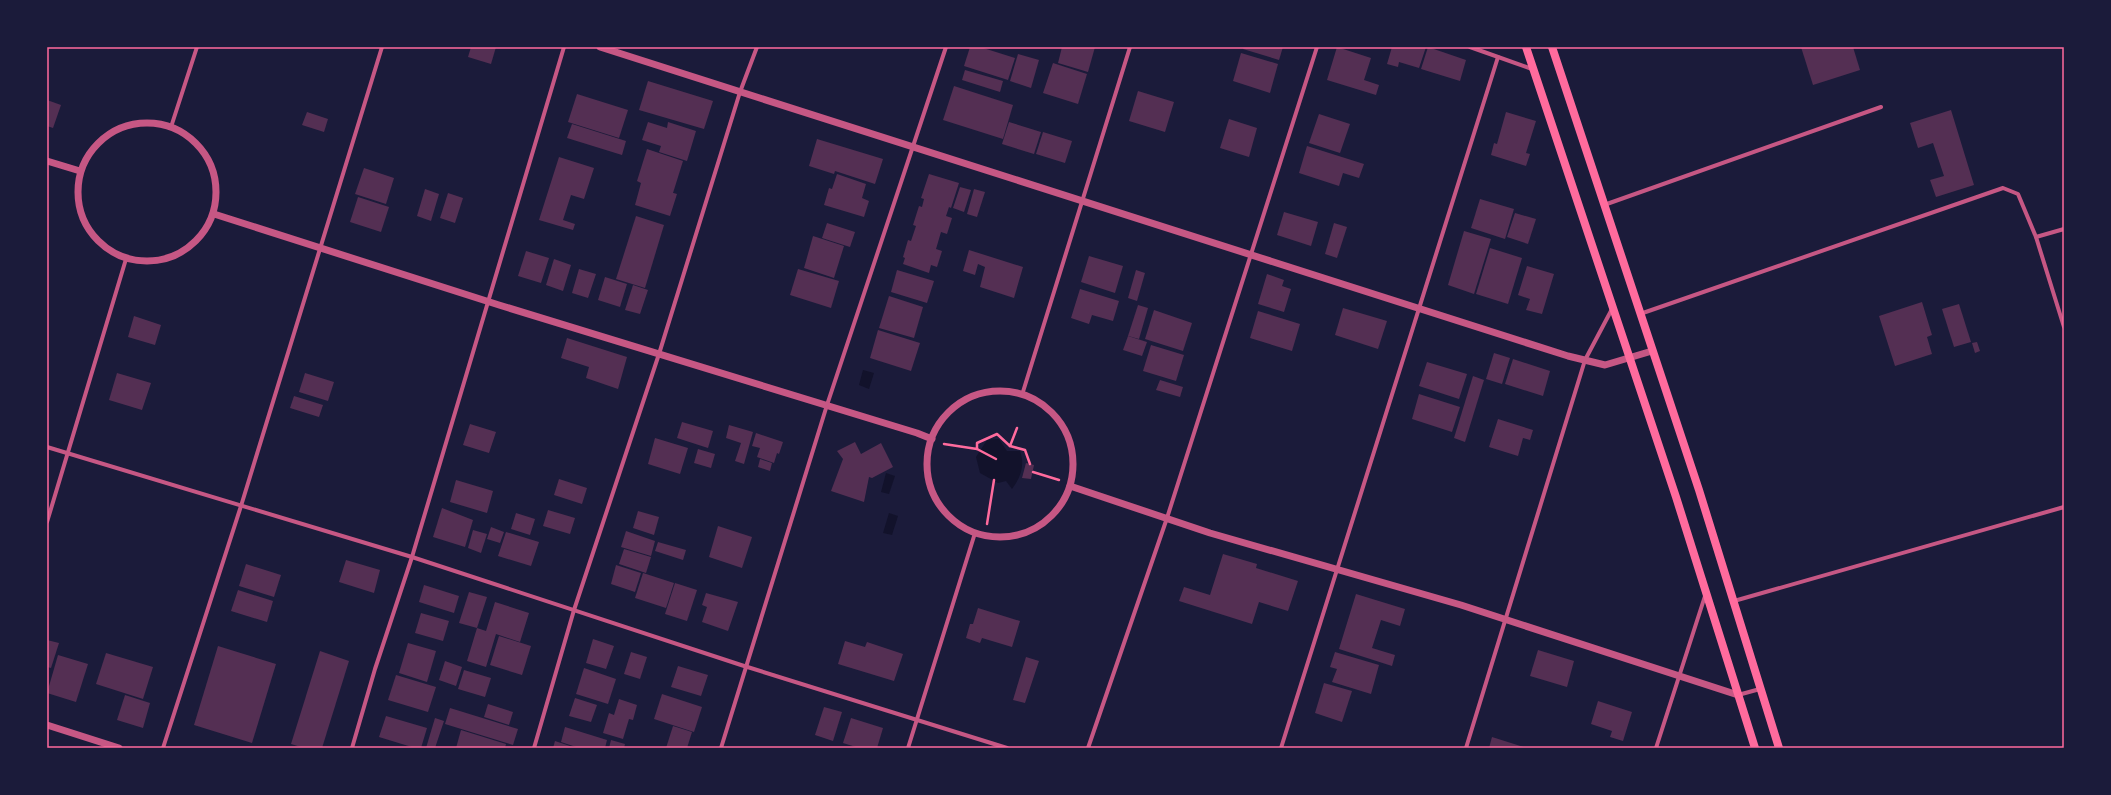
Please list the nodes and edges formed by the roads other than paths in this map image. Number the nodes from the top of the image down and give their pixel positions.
1 (197, 47) edge
2 (382, 47) edge
3 (564, 47) edge
4 (600, 47) edge
5 (757, 47) edge
6 (946, 47) edge
7 (1130, 47) edge
8 (1317, 47) edge
9 (1470, 47) edge
10 (1526, 47) edge
11 (1552, 47) edge
12 (1498, 57) junction
13 (1532, 68) junction
14 (740, 92) junction
15 (1881, 107) dead end
16 (171, 127) junction
17 (912, 146) junction
18 (47, 160) edge
19 (80, 171) junction
20 (1081, 200) junction
21 (1604, 205) junction
22 (214, 214) junction
23 (2064, 228) edge
24 (2036, 237) junction
25 (319, 248) junction
26 (1251, 254) junction
27 (126, 259) junction
28 (488, 302) junction
29 (1419, 308) junction
30 (1613, 308) junction
31 (1640, 314) junction
32 (2064, 327) edge
33 (1652, 350) junction
34 (659, 354) junction
35 (1629, 358) junction
36 (1585, 360) junction
37 (1022, 395) junction
38 (828, 405) junction
39 (932, 439) junction
40 (47, 447) edge
41 (68, 453) junction
42 (1070, 486) junction
43 (241, 506) junction
44 (2064, 507) edge
45 (1167, 518) junction
46 (47, 522) edge
47 (975, 533) junction
48 (412, 557) junction
49 (1338, 569) junction
50 (1706, 594) junction
51 (1734, 601) junction
52 (574, 610) junction
53 (1504, 619) junction
54 (745, 666) junction
55 (1680, 676) junction
56 (1760, 689) junction
57 (1738, 695) junction
58 (917, 720) junction
59 (47, 725) edge
60 (119, 748) edge
61 (163, 748) edge
62 (352, 748) edge
63 (534, 748) edge
64 (721, 748) edge
65 (908, 748) edge
66 (1008, 748) edge
67 (1088, 748) edge
68 (1282, 748) edge
69 (1466, 748) edge
70 (1656, 748) edge
71 (1755, 748) edge
72 (1779, 748) edge

1 - 16 street
2 - 25 street
3 - 28 street
4 - 14 street
5 - 14 street
6 - 17 street
7 - 20 street
8 - 26 street
9 - 12 street
10 - 13 main road
11 - 21 main road
12 - 13 street
12 - 29 street
13 - 30 main road
14 - 17 street
14 - 34 street
15 - 21 street
16 - 19 street
16 - 22 street
17 - 20 street
17 - 38 street
18 - 19 street
19 - 27 street
20 - 26 street
20 - 37 street
21 - 31 main road
22 - 25 street
22 - 27 street
23 - 24 street
24 - 31 street
24 - 32 street
25 - 28 street
25 - 43 street
26 - 29 street
26 - 45 street
27 - 41 street
28 - 34 street
28 - 48 street
29 - 36 street
29 - 49 street
30 - 35 main road
30 - 36 street
31 - 33 main road
33 - 35 street
33 - 51 main road
34 - 38 street
34 - 52 street
35 - 36 street
35 - 50 main road
36 - 53 street
37 - 39 street
37 - 42 street
38 - 39 street
38 - 54 street
39 - 47 street
40 - 41 street
41 - 43 street
41 - 46 street
42 - 45 street
42 - 47 street
43 - 48 street
43 - 61 street
44 - 51 street
45 - 49 street
45 - 67 street
47 - 58 street
48 - 52 street
48 - 62 street
49 - 53 street
49 - 68 street
50 - 55 street
50 - 57 main road
51 - 56 main road
52 - 54 street
52 - 63 street
53 - 55 street
53 - 69 street
54 - 58 street
54 - 64 street
55 - 57 street
55 - 70 street
56 - 57 street
56 - 72 main road
57 - 71 main road
58 - 65 street
58 - 66 street
59 - 60 street

